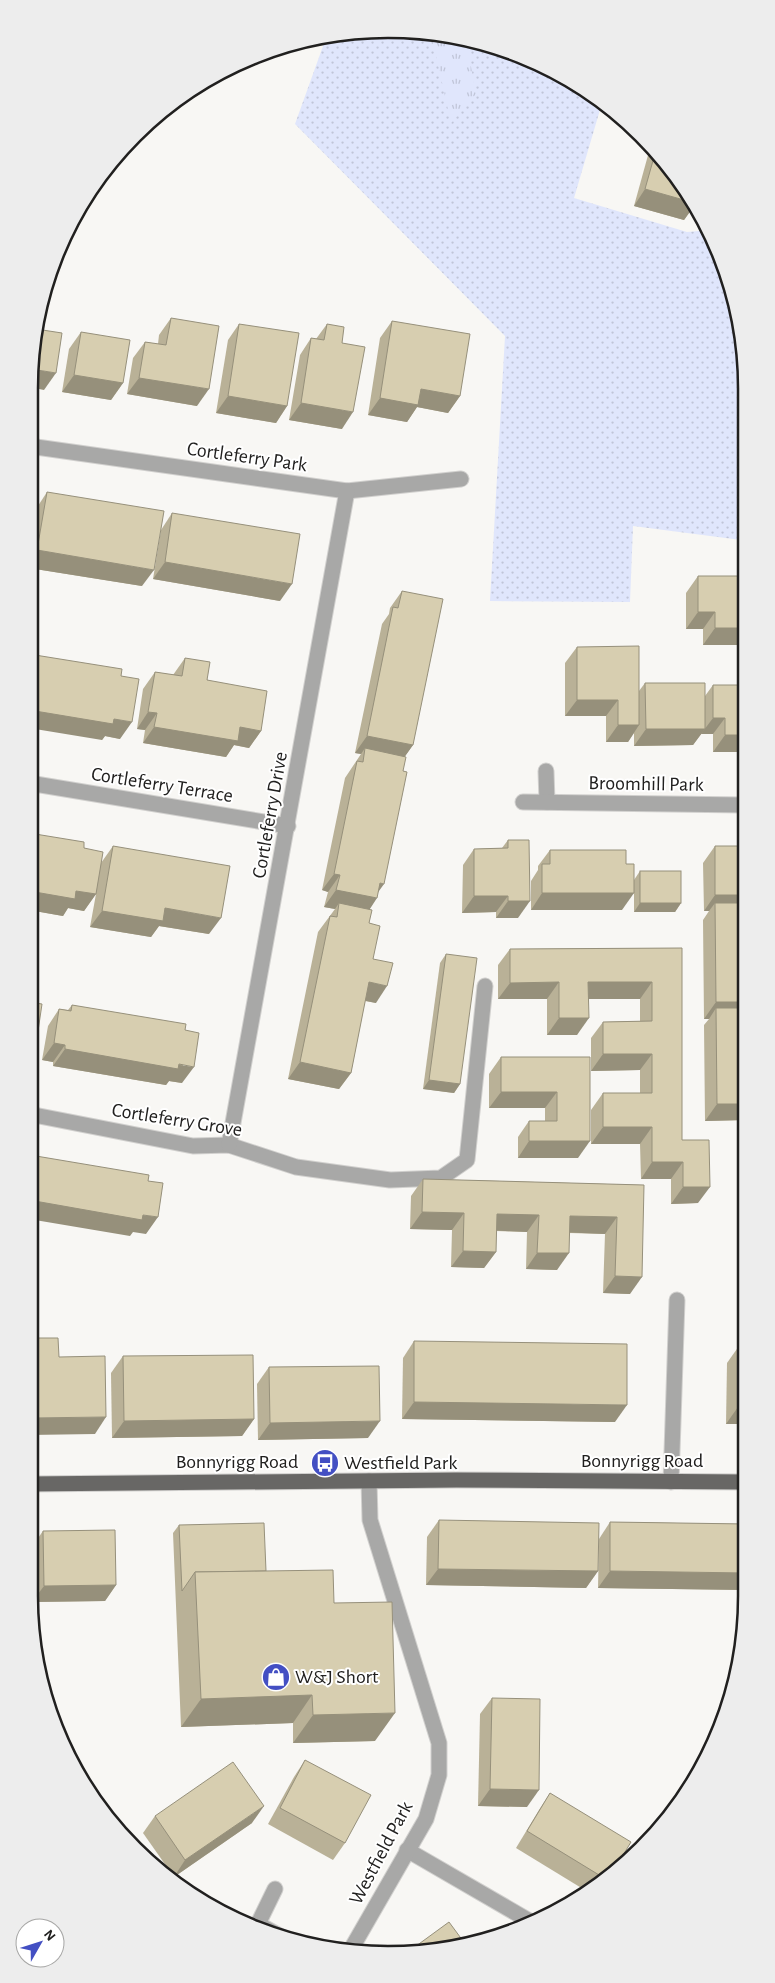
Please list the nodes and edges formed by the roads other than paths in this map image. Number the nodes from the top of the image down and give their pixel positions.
1 (38, 447) edge
2 (461, 479) dead end
3 (347, 491) junction
4 (546, 771) dead end
5 (38, 785) edge
6 (523, 802) dead end
7 (547, 802) junction
8 (738, 805) edge
9 (288, 826) junction
10 (484, 986) dead end
11 (38, 1116) edge
12 (229, 1145) junction
13 (677, 1300) dead end
14 (369, 1480) junction
15 (671, 1482) junction
16 (738, 1482) edge
17 (38, 1484) edge
18 (407, 1850) junction
19 (274, 1889) dead end
20 (524, 1918) edge
21 (259, 1921) edge
22 (354, 1944) edge

1 - 3 street, Cortleferry Park
2 - 3 street, Cortleferry Park
3 - 9 street, Cortleferry Drive
4 - 7 street
5 - 9 street, Cortleferry Terrace
6 - 7 street, Broomhill Park
7 - 8 street, Broomhill Park
9 - 12 street, Cortleferry Drive
10 - 12 street, Cortleferry Grove
11 - 12 street, Cortleferry Grove
13 - 15 street
14 - 15 main road, Bonnyrigg Road
14 - 17 main road, Bonnyrigg Road
14 - 18 street, Westfield Park
15 - 16 main road, Bonnyrigg Road
18 - 20 street
18 - 22 street, Westfield Park
19 - 21 street

